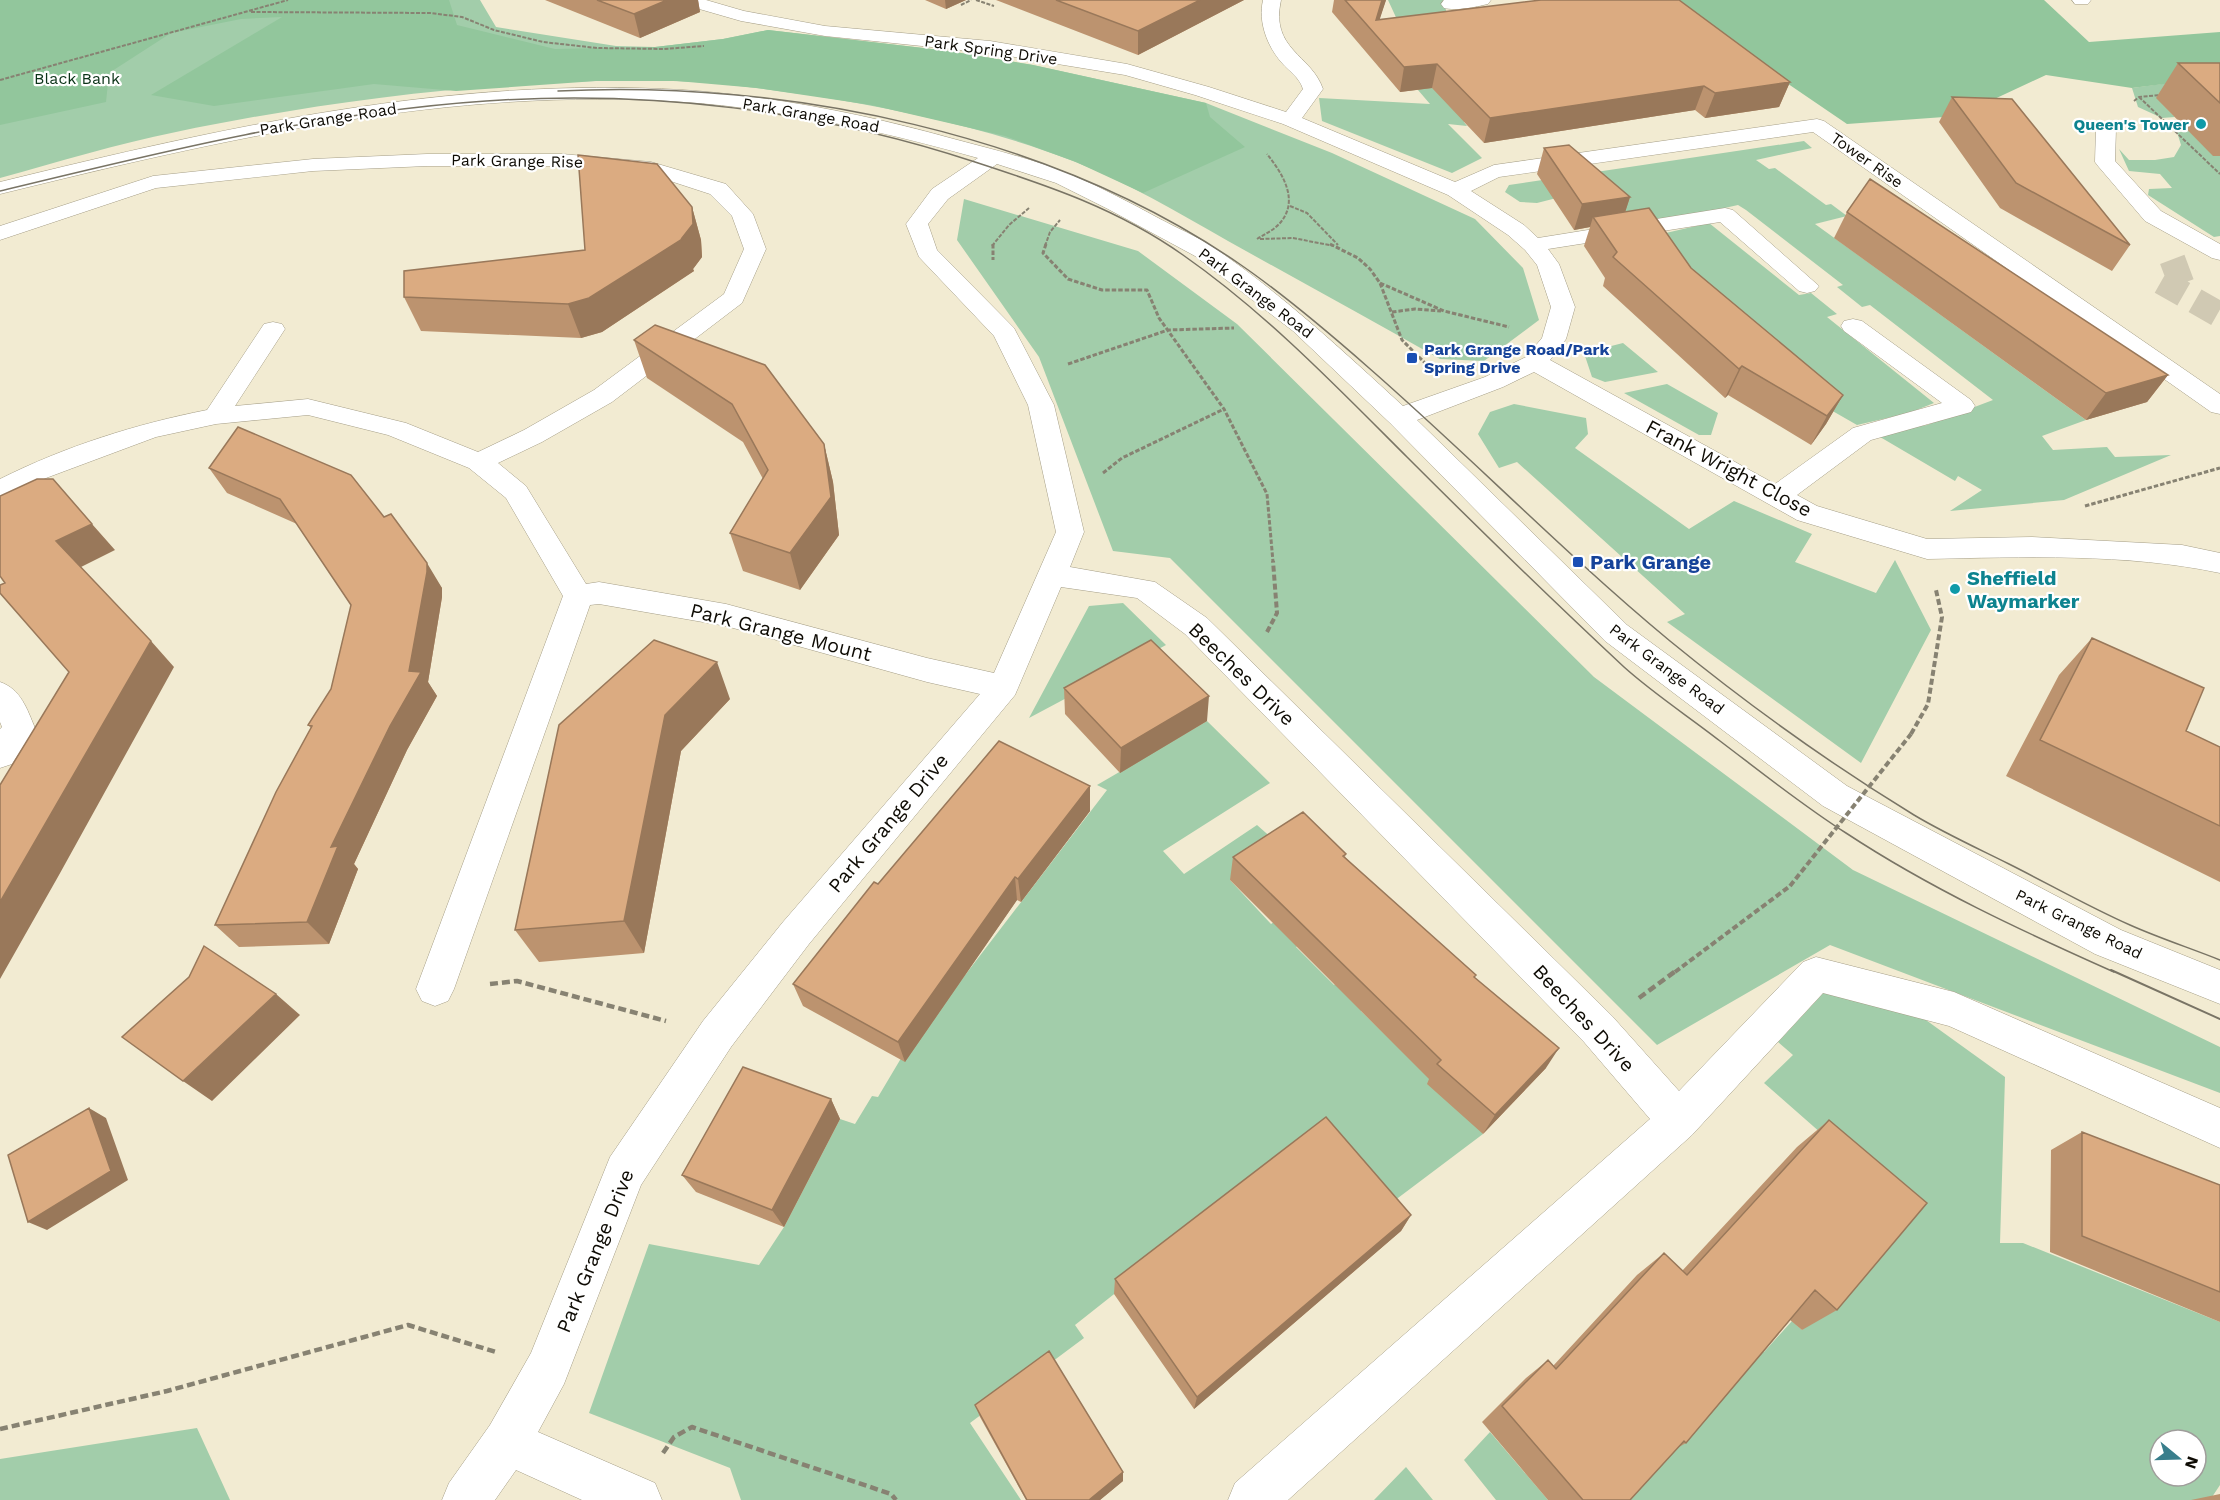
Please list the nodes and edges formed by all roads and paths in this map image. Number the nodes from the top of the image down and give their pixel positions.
1 (288, 0) edge
2 (688, 0) edge
3 (1272, 0) edge
4 (1482, 0) edge
5 (1450, 4) dead end
6 (250, 12) junction
7 (711, 46) dead end
8 (0, 80) edge
9 (2162, 95) dead end
10 (1221, 97) junction
11 (2139, 97) junction
12 (1290, 120) junction
13 (2106, 128) joint
14 (994, 156) junction
15 (2220, 174) edge
16 (0, 188) edge
17 (1456, 190) junction
18 (1290, 206) junction
19 (1062, 218) dead end
20 (0, 233) edge
21 (1340, 246) junction
22 (1533, 246) junction
23 (2213, 258) edge
24 (1380, 282) junction
25 (1807, 286) dead end
26 (1444, 311) junction
27 (1392, 312) junction
28 (1853, 326) dead end
29 (1237, 328) dead end
30 (273, 329) dead end
31 (1168, 330) junction
32 (1554, 339) junction
33 (1535, 362) junction
34 (1070, 364) dead end
35 (1494, 382) junction
36 (2220, 406) edge
37 (1224, 409) junction
38 (216, 416) junction
39 (1399, 417) junction
40 (479, 462) junction
41 (0, 490) edge
42 (1777, 496) junction
43 (1064, 504) junction
44 (1927, 549) junction
45 (2220, 563) edge
46 (1052, 575) junction
47 (578, 596) junction
48 (1245, 675) junction
49 (1004, 687) junction
50 (0, 694) edge
51 (0, 755) edge
52 (517, 981) dead end
53 (2220, 987) edge
54 (435, 988) dead end
55 (1598, 1029) junction
56 (717, 1034) junction
57 (1678, 1121) junction
58 (2220, 1128) edge
59 (548, 1368) junction
60 (0, 1429) edge
61 (507, 1442) junction
62 (637, 1499) edge
63 (466, 1500) edge
64 (896, 1500) edge
65 (1252, 1500) edge

1 - 6 path
2 - 10 street, Park Spring Drive
3 - 12 street
4 - 5 street
6 - 7 path
6 - 8 path
9 - 11 path
10 - 12 street, Park Spring Drive
10 - 18 path
11 - 13 path
11 - 15 path
12 - 17 street, Park Spring Drive
13 - 23 street
14 - 16 street, Park Grange Road
14 - 39 street, Park Grange Road
14 - 43 street, Park Grange Drive
17 - 22 street, Park Spring Drive
17 - 36 street, Tower Rise
18 - 21 path
18 - 21 path
19 - 31 path
20 - 40 street, Park Grange Rise
21 - 24 path
22 - 25 street
22 - 32 street, Park Spring Drive
24 - 26 path
24 - 27 path
26 - 27 path
26 - 32 path
27 - 35 path
28 - 42 street
29 - 31 path
30 - 38 street
31 - 34 path
31 - 37 path
32 - 33 street, Park Spring Drive
33 - 35 street, Park Spring Drive
33 - 42 street, Frank Wright Close
35 - 39 street, Park Spring Drive
37 - 43 path
37 - 48 path
38 - 40 street
38 - 41 street
39 - 53 street, Park Grange Road
40 - 47 street
42 - 44 street, Frank Wright Close
43 - 46 street, Park Grange Drive
44 - 45 street, Frank Wright Close
44 - 55 path, bridge
46 - 48 street, Beeches Drive
46 - 49 street, Park Grange Drive
47 - 49 street, Park Grange Mount
47 - 54 street
48 - 55 street, Beeches Drive
49 - 56 street, Park Grange Drive
50 - 51 street
52 - 56 path
55 - 57 street, Beeches Drive
56 - 59 street, Park Grange Drive
57 - 58 street
57 - 65 street
59 - 60 path
59 - 61 street, Park Grange Drive
61 - 62 street
61 - 63 street, Park Grange Drive
62 - 64 path

